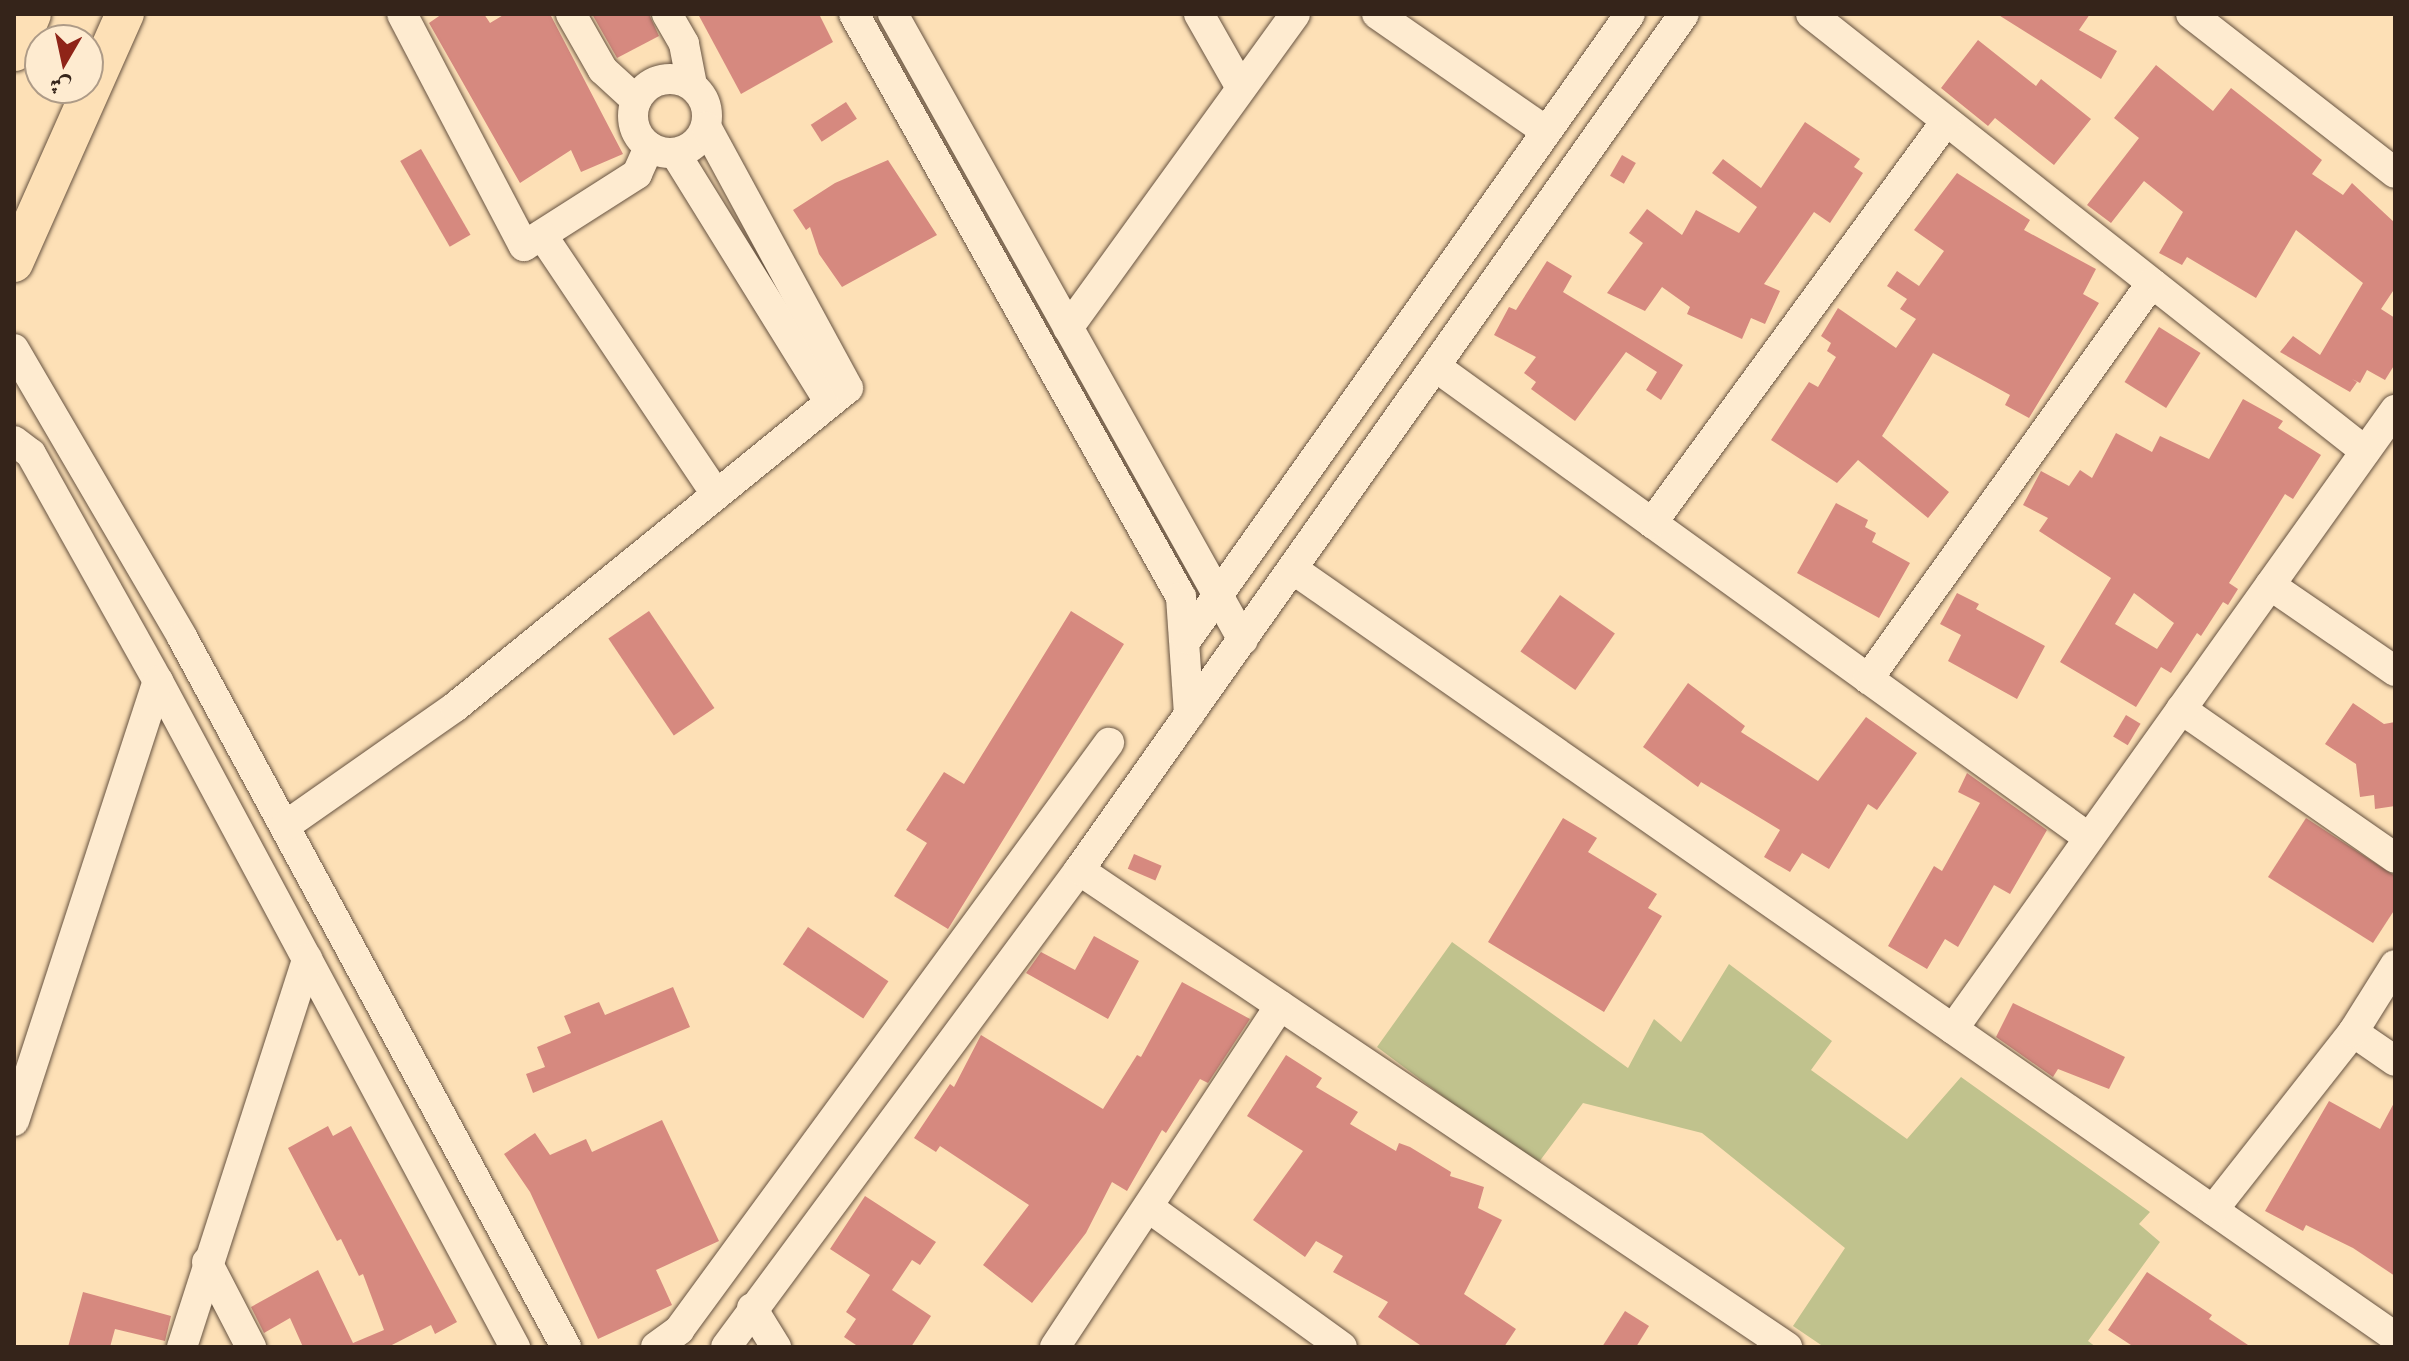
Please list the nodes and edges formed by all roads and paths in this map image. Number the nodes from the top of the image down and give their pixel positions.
1 (29, 14) edge
2 (125, 14) edge
3 (402, 14) edge
4 (571, 14) edge
5 (667, 14) edge
6 (854, 14) edge
7 (893, 14) edge
8 (1199, 14) edge
9 (1295, 14) edge
10 (1377, 14) edge
11 (1630, 14) edge
12 (1684, 14) edge
13 (1811, 14) edge
14 (2191, 14) edge
15 (14, 49) edge
16 (692, 85) junction
17 (1241, 88) junction
18 (636, 100) junction
19 (1946, 121) junction
20 (706, 127) junction
21 (1546, 131) junction
22 (662, 150) junction
23 (2395, 173) edge
24 (542, 235) junction
25 (14, 263) edge
26 (2151, 283) junction
27 (1068, 328) junction
28 (14, 349) edge
29 (1436, 367) junction
30 (839, 394) junction
31 (2395, 410) edge
32 (14, 441) edge
33 (2365, 451) junction
34 (715, 492) junction
35 (1652, 523) junction
36 (1294, 570) junction
37 (2270, 585) junction
38 (1218, 595) junction
39 (1187, 639) junction
40 (1243, 640) junction
41 (2395, 671) edge
42 (1868, 679) junction
43 (158, 681) junction
44 (2181, 709) junction
45 (1189, 715) junction
46 (1109, 743) dead end
47 (285, 826) junction
48 (2089, 838) junction
49 (2395, 858) edge
50 (1079, 870) junction
51 (307, 959) junction
52 (2395, 965) edge
53 (1280, 1006) junction
54 (1953, 1029) junction
55 (2353, 1032) junction
56 (2395, 1061) edge
57 (14, 1121) edge
58 (1148, 1207) junction
59 (2213, 1210) junction
60 (207, 1262) junction
61 (752, 1308) junction
62 (2395, 1337) edge
63 (1767, 1341) edge
64 (182, 1347) edge
65 (251, 1347) edge
66 (515, 1347) edge
67 (566, 1347) edge
68 (656, 1347) edge
69 (726, 1347) edge
70 (776, 1347) edge
71 (1055, 1347) edge
72 (1342, 1347) edge

1 - 15 highway
2 - 25 main road
3 - 24 street
4 - 18 street
5 - 16 street
6 - 39 street
7 - 27 street
8 - 17 street
9 - 17 street
10 - 21 street
11 - 21 street
12 - 29 street
13 - 19 street
14 - 23 street
16 - 18 street
16 - 20 street
17 - 27 street
18 - 22 street
19 - 26 street
19 - 35 street
20 - 22 street
20 - 30 street
21 - 38 street
22 - 24 street
22 - 30 street
24 - 34 street
26 - 33 street
26 - 42 street
27 - 38 street
28 - 47 street
29 - 35 street
29 - 36 street
30 - 34 street
31 - 33 street
32 - 43 street
33 - 37 street
34 - 47 street
35 - 42 street
36 - 40 street
36 - 54 street
37 - 41 street
37 - 44 street
38 - 39 street
38 - 40 street
39 - 45 street
40 - 45 street
42 - 48 street
43 - 51 street
43 - 57 street
44 - 48 street
44 - 49 street
45 - 50 street
46 - 68 street
47 - 67 street
48 - 54 street
50 - 53 street
50 - 61 street
51 - 60 street
51 - 66 street
52 - 55 street
53 - 58 street
53 - 63 street
54 - 59 street
55 - 56 street
55 - 59 street
58 - 71 street
58 - 72 street
59 - 62 street
60 - 64 street
60 - 65 street
61 - 69 street
61 - 70 street

